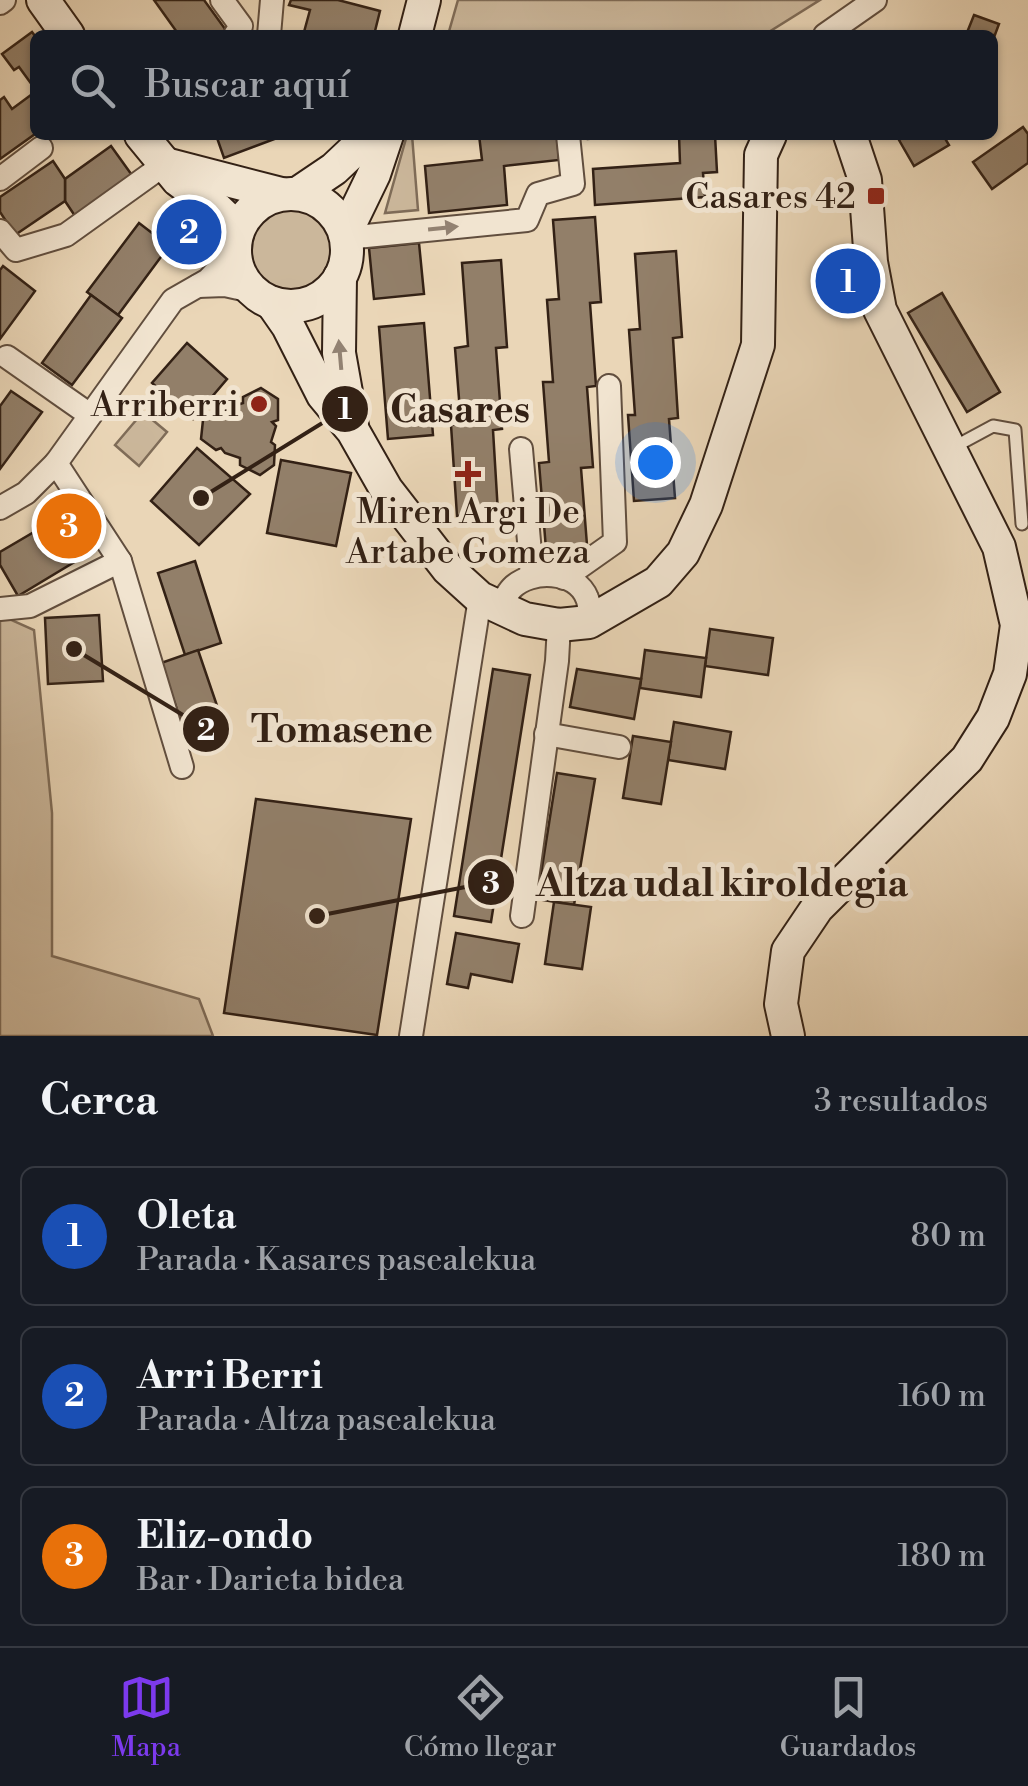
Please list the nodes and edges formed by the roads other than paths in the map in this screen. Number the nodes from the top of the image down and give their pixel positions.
1 (43, 0) edge
2 (222, 0) edge
3 (272, 0) edge
4 (424, 0) edge
5 (875, 0) edge
6 (64, 30) edge
7 (238, 30) edge
8 (269, 30) edge
9 (416, 30) edge
10 (832, 30) edge
11 (144, 140) edge
12 (365, 140) edge
13 (385, 140) edge
14 (569, 140) edge
15 (768, 140) edge
16 (852, 140) edge
17 (40, 148) dead end
18 (166, 164) junction
19 (0, 179) edge
20 (289, 194) junction
21 (0, 232) edge
22 (345, 236) junction
23 (236, 241) junction
24 (340, 276) junction
25 (198, 286) junction
26 (262, 297) junction
27 (7, 358) dead end
28 (608, 386) dead end
29 (90, 415) junction
30 (353, 431) junction
31 (950, 448) junction
32 (520, 449) dead end
33 (56, 463) junction
34 (0, 508) edge
35 (1022, 524) dead end
36 (120, 562) junction
37 (532, 576) junction
38 (564, 578) junction
39 (489, 603) junction
40 (0, 609) edge
41 (574, 623) junction
42 (546, 734) junction
43 (619, 747) dead end
44 (182, 767) dead end
45 (522, 916) dead end
46 (412, 1036) edge
47 (788, 1036) edge

1 - 6 street
2 - 7 street
3 - 8 street
4 - 9 street
5 - 10 street
11 - 18 street
12 - 20 street
13 - 22 street
22 -> 14 street
15 - 41 street
16 - 31 street
17 - 19 street
18 - 20 street
18 - 21 street
18 - 23 street
20 - 22 street
20 - 23 street
22 - 24 street
23 - 25 street
23 - 26 street
24 - 26 street
30 -> 24 street
25 - 26 street
25 - 29 street
26 - 30 street
27 - 29 street
28 - 38 street
29 - 33 street
30 - 39 street
31 - 35 lane
31 - 47 street
32 - 37 street
33 - 34 street
33 - 36 street
36 - 40 street
36 - 44 street
37 - 38 street
37 - 39 street
38 - 41 street
39 - 41 street
39 - 46 street
41 - 42 street
42 - 43 street
42 - 45 street

